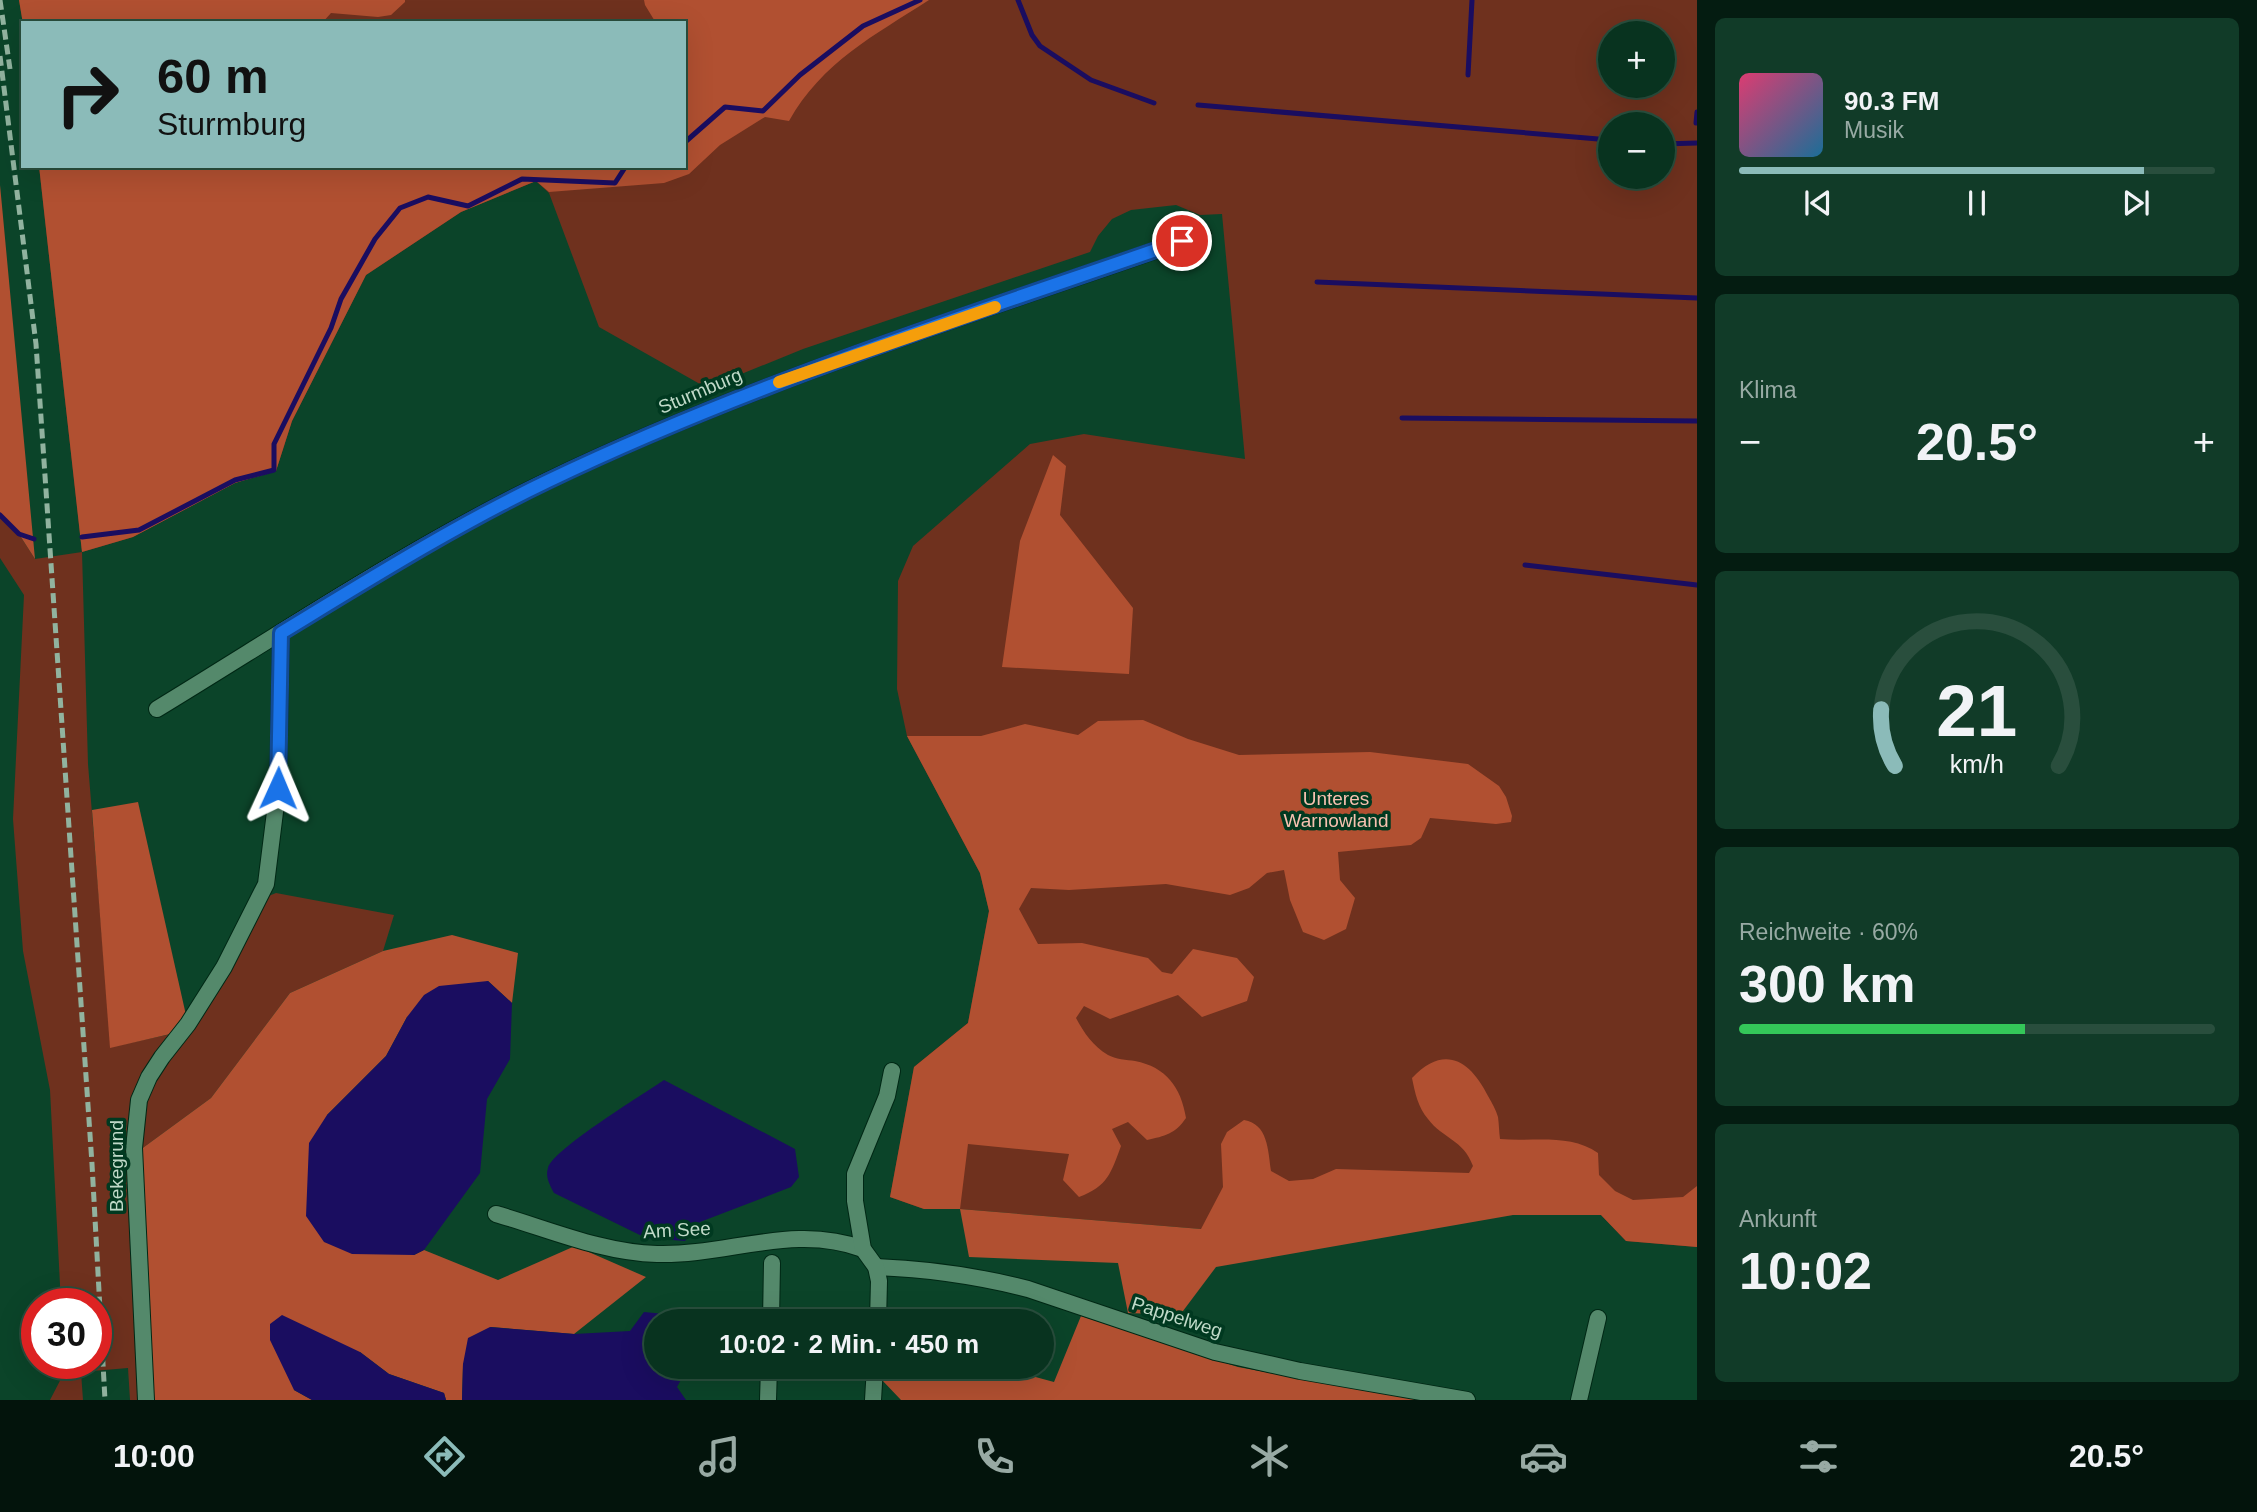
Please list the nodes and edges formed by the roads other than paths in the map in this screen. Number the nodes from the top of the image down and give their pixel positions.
1 (1203, 234) dead end
2 (281, 633) junction
3 (157, 709) dead end
4 (892, 1071) dead end
5 (496, 1214) dead end
6 (863, 1250) junction
7 (772, 1263) dead end
8 (876, 1267) junction
9 (771, 1309) edge
10 (878, 1309) edge
11 (1598, 1318) dead end
12 (769, 1379) edge
13 (874, 1379) edge
14 (146, 1400) edge
15 (768, 1400) edge
16 (873, 1400) edge
17 (1467, 1400) edge
18 (1579, 1400) edge

1 - 2 street, Sturmburg
2 - 3 street, Sturmburg
2 - 14 street, Bekegrund
4 - 6 street
5 - 6 street, Am See
6 - 8 street
7 - 9 street
8 - 10 street
8 - 17 street, Pappelweg
11 - 18 street
12 - 15 street
13 - 16 street

